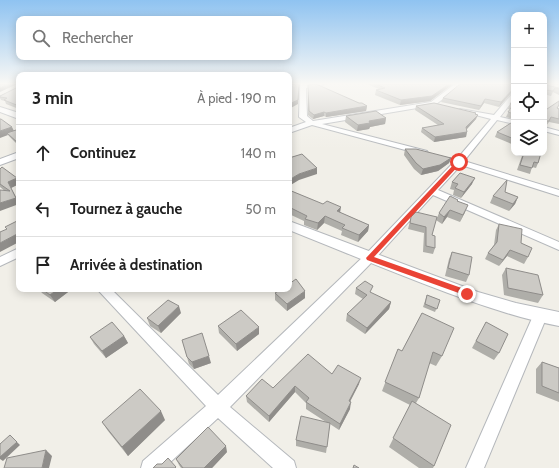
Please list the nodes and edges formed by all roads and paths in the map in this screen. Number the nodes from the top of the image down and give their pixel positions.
1 (303, 106) edge
2 (424, 106) edge
3 (506, 106) edge
4 (454, 108) edge
5 (0, 109) edge
6 (16, 115) edge
7 (496, 118) junction
8 (511, 121) edge
9 (312, 123) junction
10 (292, 130) edge
11 (547, 130) edge
12 (559, 133) edge
13 (16, 156) edge
14 (0, 162) edge
15 (459, 162) junction
16 (432, 190) junction
17 (559, 193) edge
18 (292, 226) edge
19 (559, 246) edge
20 (16, 254) edge
21 (369, 258) junction
22 (0, 262) edge
23 (105, 292) edge
24 (540, 316) junction
25 (559, 319) edge
26 (218, 407) junction
27 (150, 468) edge
28 (287, 468) edge
29 (475, 468) edge

1 - 9 street
2 - 9 street
3 - 7 street
4 - 7 street
5 - 6 street
7 - 8 street
7 - 15 street
9 - 10 street
9 - 15 street
11 - 12 street
13 - 14 street
15 - 16 street
15 - 17 street
16 - 19 street
16 - 21 street
18 - 21 street
20 - 22 street
21 - 24 street
21 - 26 street
23 - 26 street
24 - 25 street
24 - 29 street
26 - 27 street
26 - 28 street

